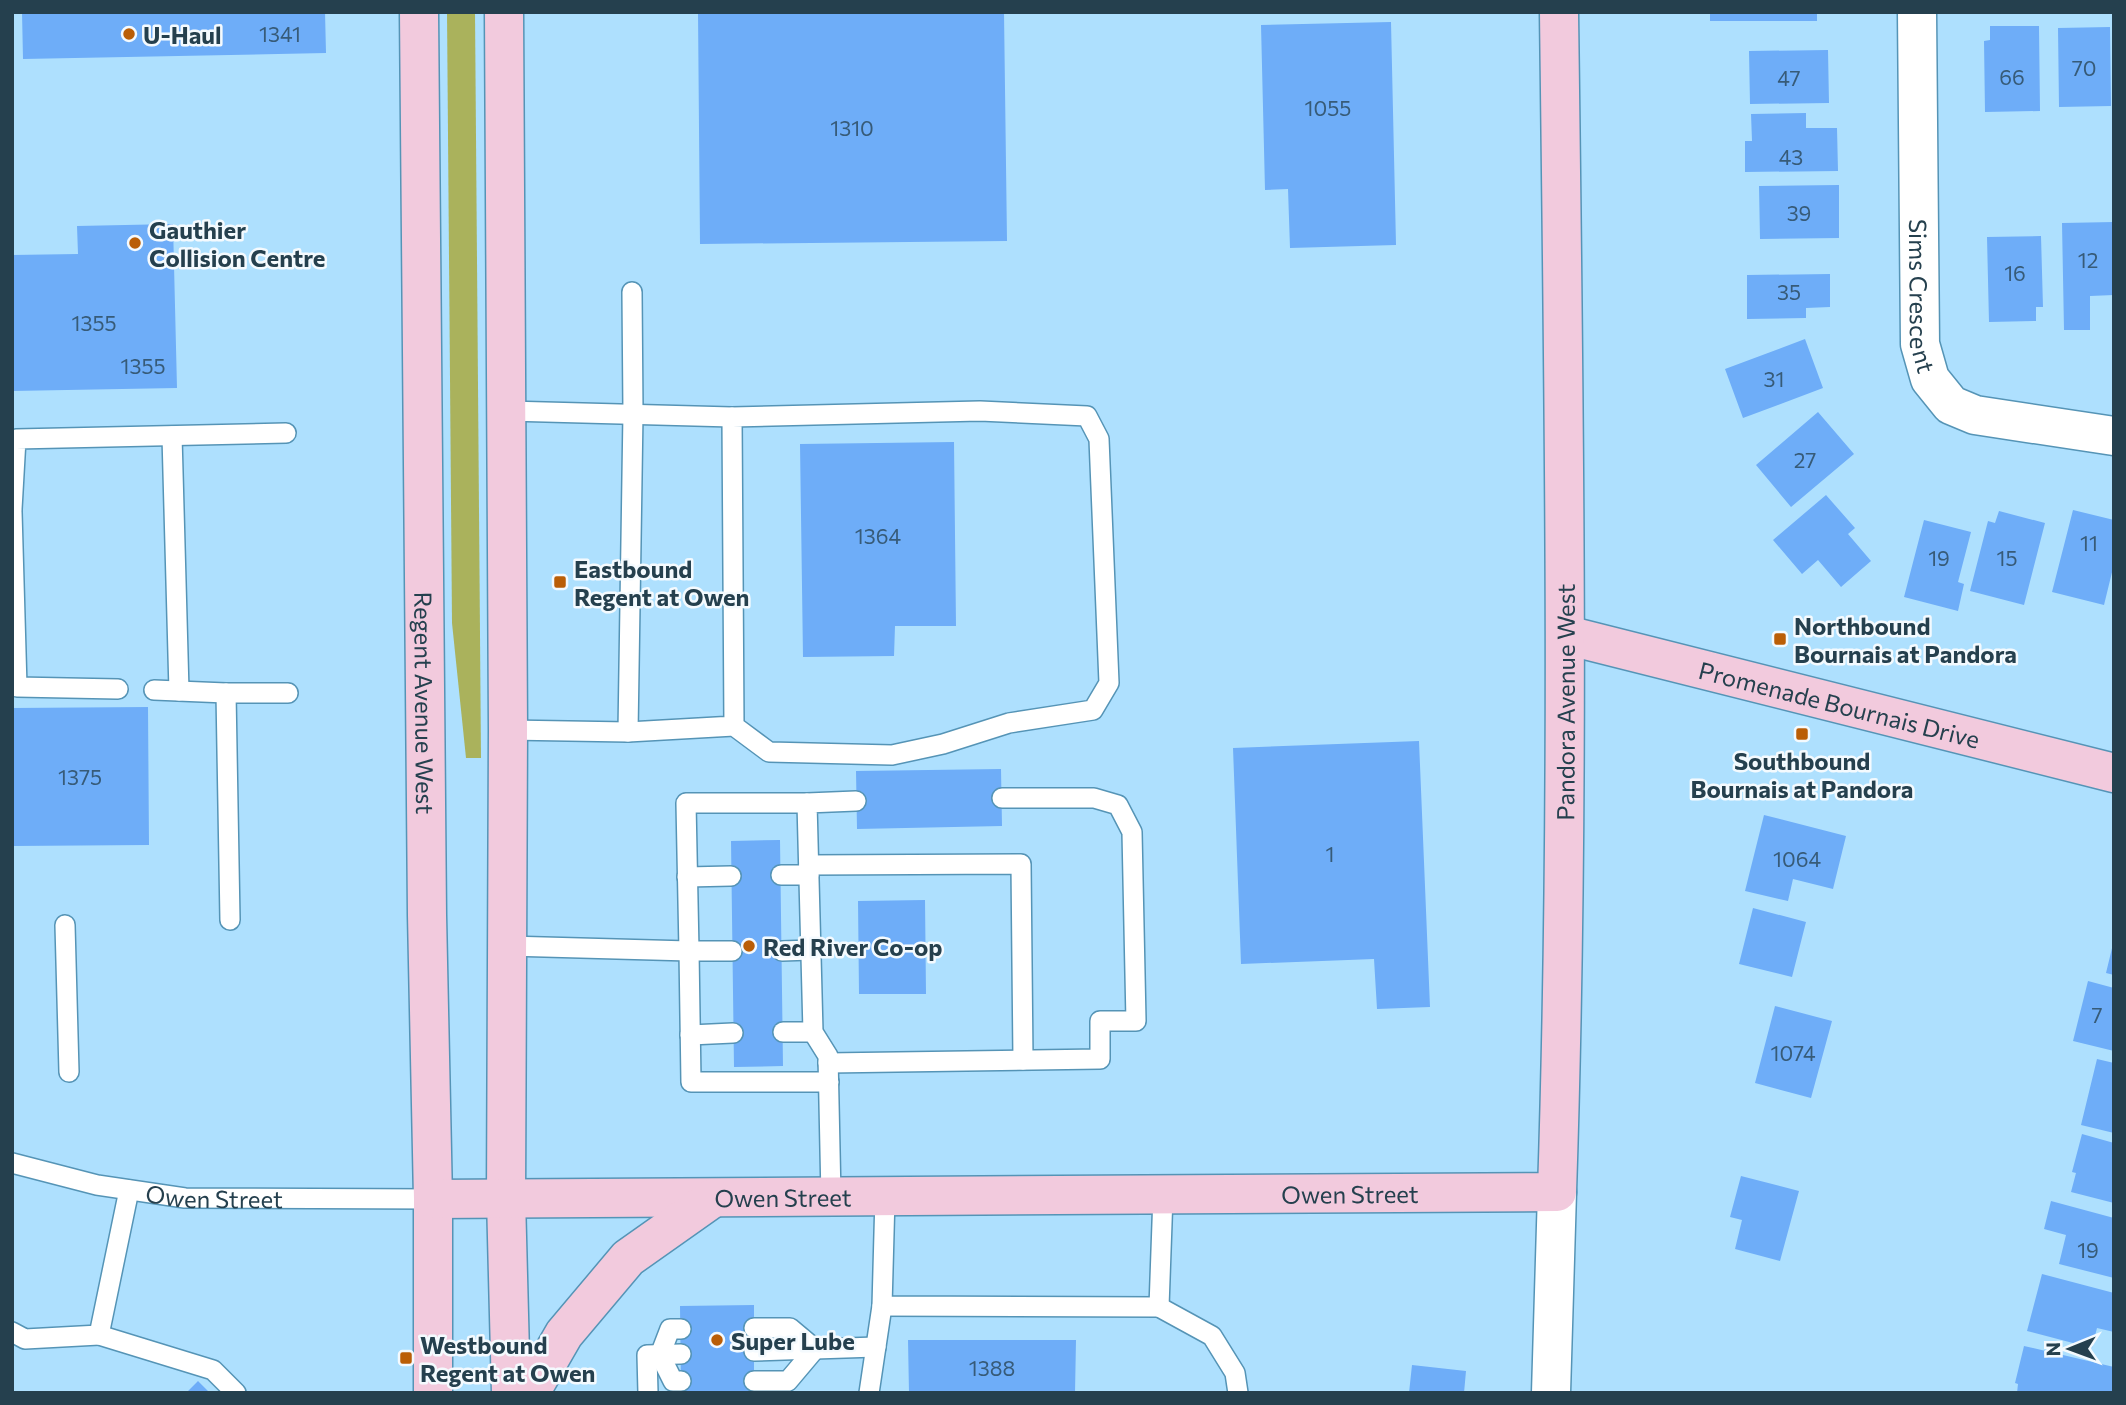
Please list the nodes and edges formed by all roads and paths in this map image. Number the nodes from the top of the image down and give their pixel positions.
1 (419, 12) edge
2 (504, 12) edge
3 (1559, 12) edge
4 (1917, 12) edge
5 (632, 292) dead end
6 (505, 411) junction
7 (633, 413) junction
8 (732, 417) junction
9 (286, 433) dead end
10 (172, 436) junction
11 (2114, 436) edge
12 (12, 511) edge
13 (1566, 635) junction
14 (118, 689) dead end
15 (154, 690) dead end
16 (179, 691) junction
17 (226, 693) junction
18 (288, 694) dead end
19 (734, 726) junction
20 (508, 730) junction
21 (628, 732) junction
22 (2114, 773) edge
23 (1002, 798) dead end
24 (856, 801) dead end
25 (807, 803) junction
26 (809, 870) junction
27 (731, 876) dead end
28 (781, 876) dead end
29 (687, 877) junction
30 (230, 920) dead end
31 (65, 925) dead end
32 (506, 946) junction
33 (811, 950) junction
34 (688, 951) junction
35 (732, 951) dead end
36 (782, 951) dead end
37 (783, 1032) dead end
38 (813, 1032) junction
39 (733, 1033) dead end
40 (690, 1035) junction
41 (1023, 1060) junction
42 (69, 1072) dead end
43 (829, 1073) junction
44 (12, 1163) edge
45 (129, 1190) junction
46 (1557, 1192) junction
47 (1163, 1195) junction
48 (831, 1197) junction
49 (885, 1197) junction
50 (506, 1198) junction
51 (712, 1198) junction
52 (433, 1199) junction
53 (882, 1307) junction
54 (1159, 1307) junction
55 (754, 1328) dead end
56 (681, 1329) dead end
57 (12, 1332) edge
58 (99, 1335) junction
59 (876, 1347) junction
60 (815, 1349) junction
61 (754, 1352) dead end
62 (681, 1354) dead end
63 (660, 1355) junction
64 (681, 1381) dead end
65 (754, 1381) dead end
66 (236, 1393) edge
67 (433, 1393) edge
68 (511, 1393) edge
69 (530, 1393) edge
70 (648, 1393) edge
71 (869, 1393) edge
72 (1238, 1393) edge
73 (1551, 1393) edge

1 - 52 main road, Regent Avenue West
2 - 6 main road
3 - 13 main road, Pandora Avenue West
4 - 11 street, Sims Crescent
5 - 7 lane
6 - 7 lane
6 - 20 main road
7 - 8 lane
7 - 21 lane
8 - 19 lane
8 - 19 lane
9 - 10 lane
10 - 12 lane
10 - 16 lane
12 - 14 lane
13 - 22 main road, Promenade Bournais Drive
13 - 46 main road, Pandora Avenue West
15 - 16 lane
16 - 17 lane
17 - 18 lane
17 - 30 lane
19 - 21 lane
20 - 21 lane
20 - 32 main road
23 - 41 lane
24 - 25 lane
25 - 26 lane
25 - 29 lane
26 - 28 lane
26 - 33 lane
26 - 41 lane
27 - 29 lane
29 - 34 lane
31 - 42 lane
32 - 34 lane
32 - 50 main road
33 - 36 lane
33 - 38 lane
34 - 35 lane
34 - 40 lane
37 - 38 lane
38 - 43 lane
39 - 40 lane
40 - 43 lane
41 - 43 lane
43 - 48 lane
44 - 45 lane, Owen Street
45 - 52 lane, Owen Street
45 - 58 lane
46 - 47 main road, Owen Street
46 - 73 street, Pandora Avenue West
47 - 49 main road, Owen Street
47 - 54 lane
48 - 49 main road, Owen Street
48 - 51 main road, Owen Street
49 - 53 lane
50 - 51 main road, Owen Street
50 - 52 main road, Owen Street
50 - 68 main road
51 - 69 main road
52 - 67 main road, Regent Avenue West
53 - 54 lane
53 - 59 lane
54 - 72 lane
55 - 60 lane
56 - 63 lane
57 - 58 lane
58 - 66 lane
59 - 60 lane
59 - 71 lane
60 - 61 lane
60 - 65 lane
62 - 63 lane
63 - 64 lane
63 - 70 lane

